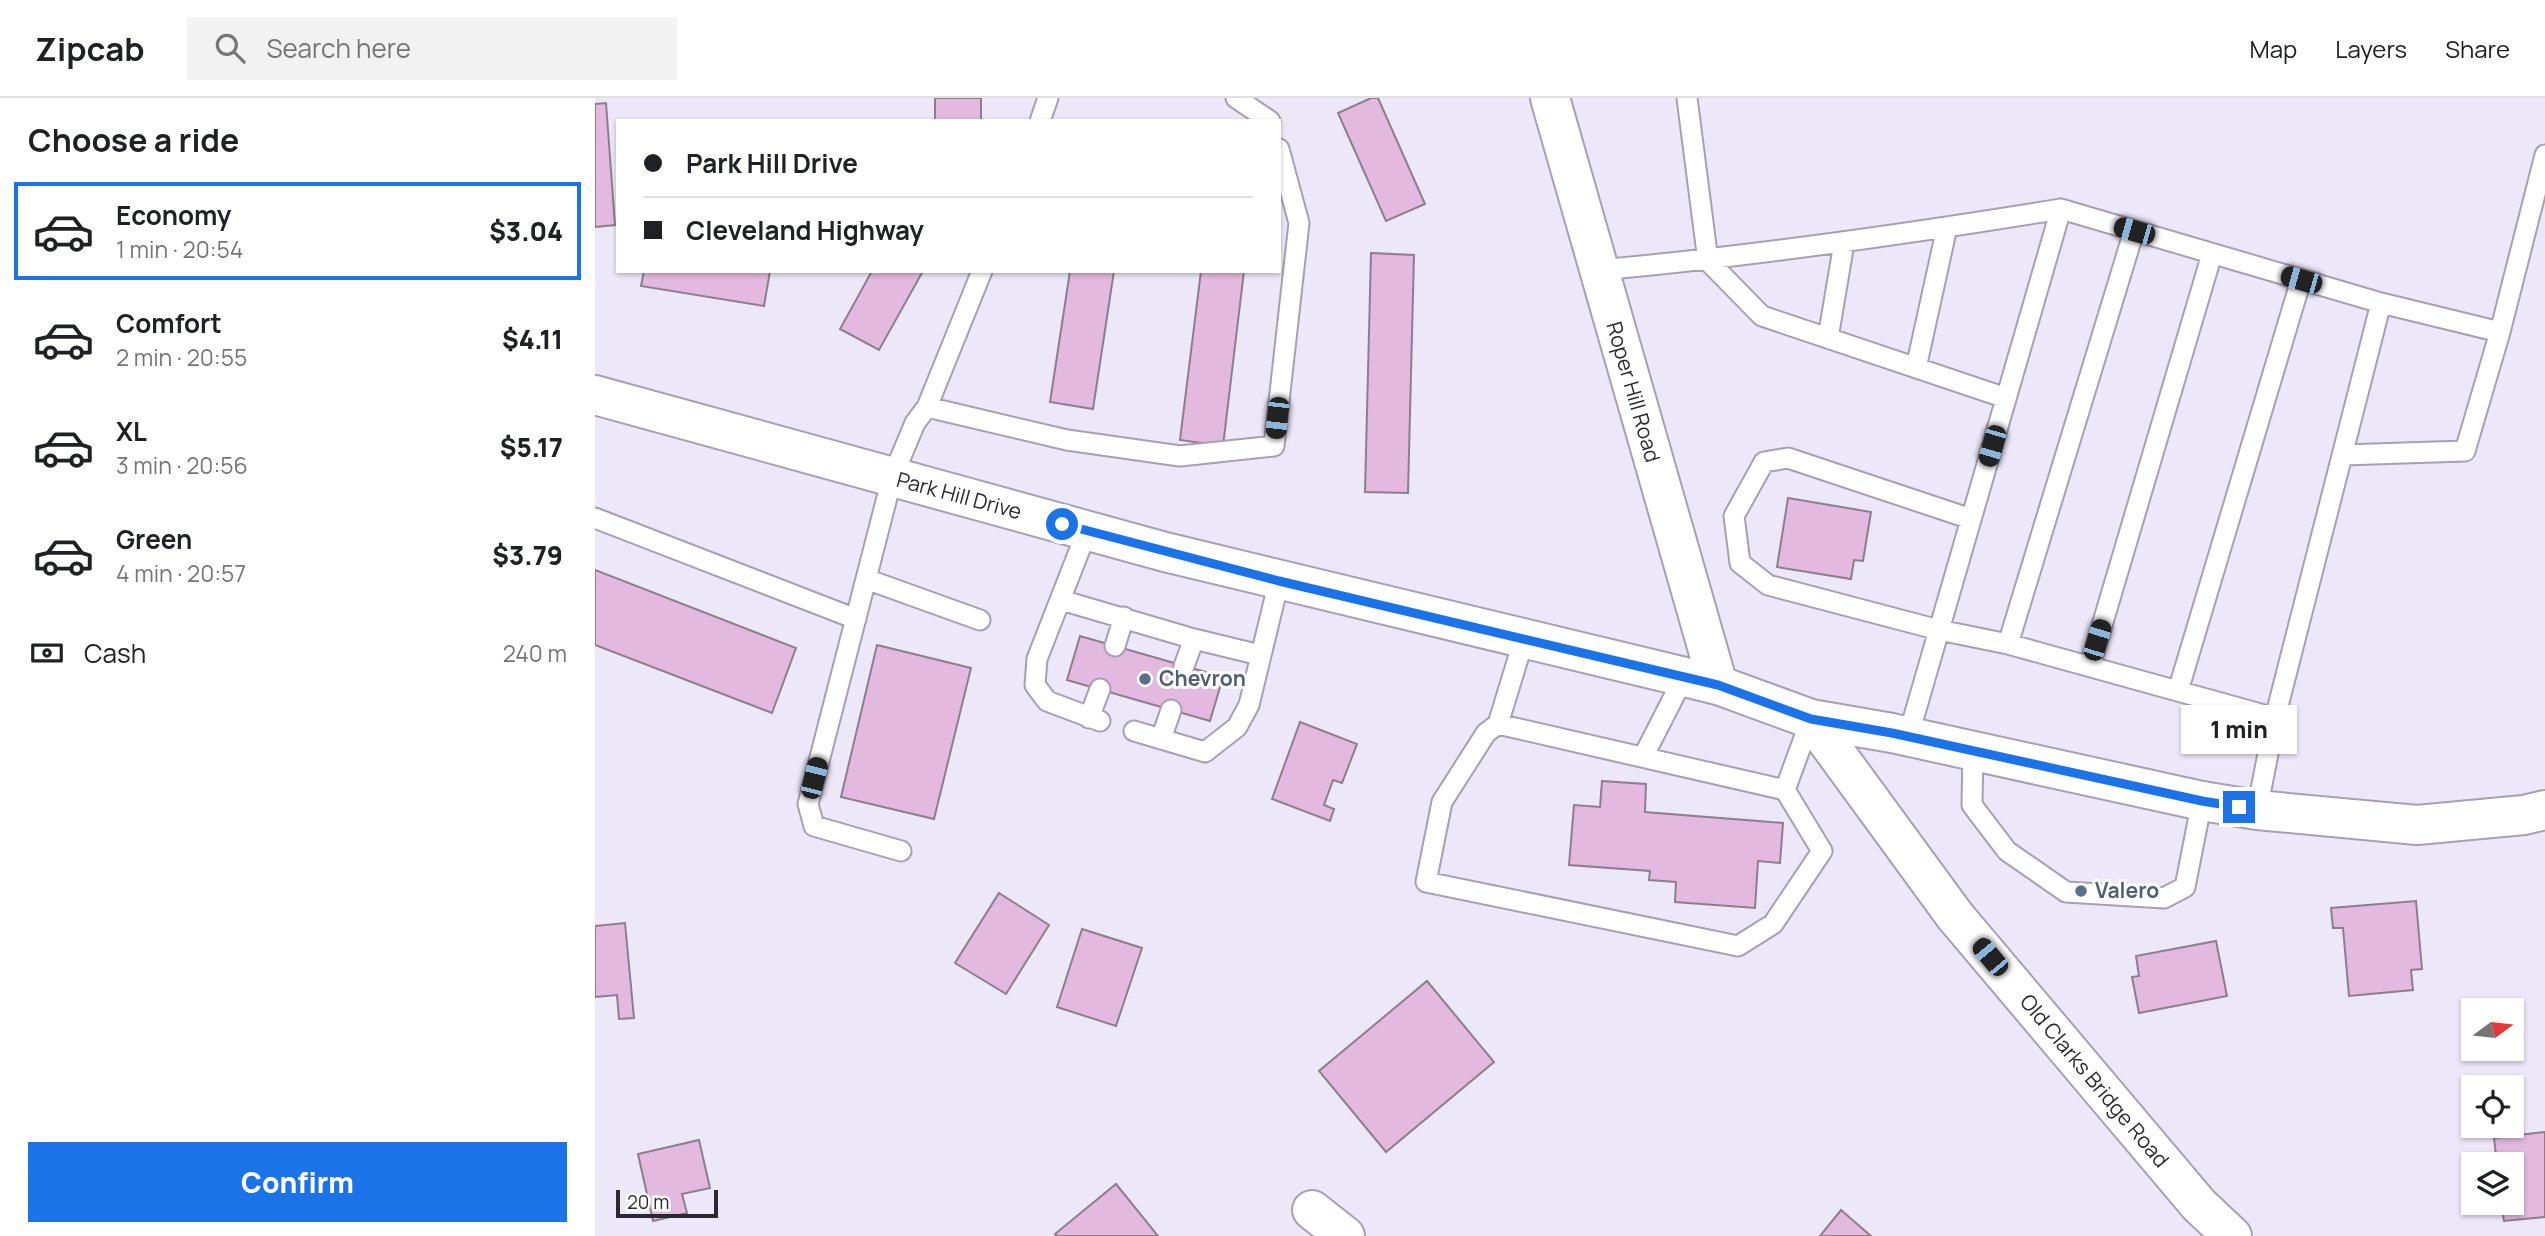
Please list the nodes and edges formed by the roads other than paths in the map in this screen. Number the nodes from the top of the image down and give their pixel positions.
1 (1048, 98) edge
2 (1236, 98) edge
3 (1549, 98) edge
4 (1687, 98) edge
5 (1041, 119) edge
6 (1267, 119) edge
7 (2545, 155) edge
8 (1281, 156) edge
9 (2061, 209) junction
10 (1947, 228) junction
11 (2134, 231) junction
12 (1844, 243) junction
13 (2212, 254) junction
14 (1708, 261) junction
15 (1599, 270) junction
16 (981, 273) edge
17 (2301, 280) junction
18 (2381, 303) junction
19 (2500, 331) junction
20 (1828, 338) junction
21 (1916, 368) junction
22 (595, 395) edge
23 (2006, 398) junction
24 (927, 407) junction
25 (2343, 455) junction
26 (892, 478) junction
27 (595, 518) edge
28 (1971, 519) junction
29 (1087, 531) junction
30 (866, 579) junction
31 (1279, 581) junction
32 (1061, 600) junction
33 (1124, 617) junction
34 (856, 619) junction
35 (980, 620) dead end
36 (1939, 630) junction
37 (1193, 639) junction
38 (1524, 639) junction
39 (2008, 644) junction
40 (1115, 646) dead end
41 (1260, 655) junction
42 (1184, 666) dead end
43 (2089, 666) junction
44 (1701, 681) junction
45 (1100, 689) dead end
46 (2178, 691) junction
47 (1171, 710) dead end
48 (2275, 718) junction
49 (1811, 719) junction
50 (1498, 724) junction
51 (1134, 731) dead end
52 (1908, 737) junction
53 (1161, 739) junction
54 (1973, 751) junction
55 (1643, 757) junction
56 (1785, 790) junction
57 (2202, 801) junction
58 (2257, 810) junction
59 (2545, 810) edge
60 (901, 852) dead end
61 (1312, 1210) dead end
62 (1345, 1236) edge
63 (2232, 1236) edge

1 - 5 lane
2 - 6 lane
3 - 15 main road, Roper Hill Road
4 - 14 lane
7 - 19 lane
8 - 24 lane
9 - 10 lane
9 - 11 lane
9 - 23 lane
10 - 12 lane
10 - 21 lane
11 - 13 lane
11 - 39 lane
12 - 14 lane
12 - 20 lane
13 - 17 lane
13 - 43 lane
14 - 15 lane
14 - 20 lane
15 - 44 main road, Roper Hill Road
16 - 24 lane
17 - 18 lane
17 - 46 lane
18 - 19 lane
18 - 25 lane
19 - 25 lane
20 - 21 lane
21 - 23 lane
22 - 26 main road, Park Hill Drive
23 - 28 lane
24 - 26 lane
25 - 48 lane
26 - 29 main road, Park Hill Drive
26 - 30 lane
27 - 34 lane
28 - 36 lane
28 - 36 lane
29 - 31 main road, Park Hill Drive
29 - 32 lane
30 - 34 lane
30 - 35 lane
31 - 38 main road, Park Hill Drive
31 - 41 lane
32 - 33 lane
32 - 45 lane
33 - 37 lane
33 - 40 lane
34 - 60 lane
36 - 39 lane
36 - 52 lane
37 - 41 lane
37 - 42 lane
38 - 44 main road, Park Hill Drive
38 - 50 lane
39 - 43 lane
41 - 53 lane
43 - 46 lane
44 - 49 main road, Park Hill Drive
44 - 55 lane
46 - 48 lane
47 - 53 lane
48 - 58 lane
49 - 52 main road, Park Hill Drive
49 - 56 lane
49 - 63 main road, Old Clarks Bridge Road
50 - 55 lane
50 - 56 lane
51 - 53 lane
52 - 54 main road, Park Hill Drive
54 - 57 main road, Park Hill Drive
54 - 57 lane
55 - 56 lane
57 - 58 main road, Park Hill Drive
58 - 59 main road, Park Hill Drive
61 - 62 main road

